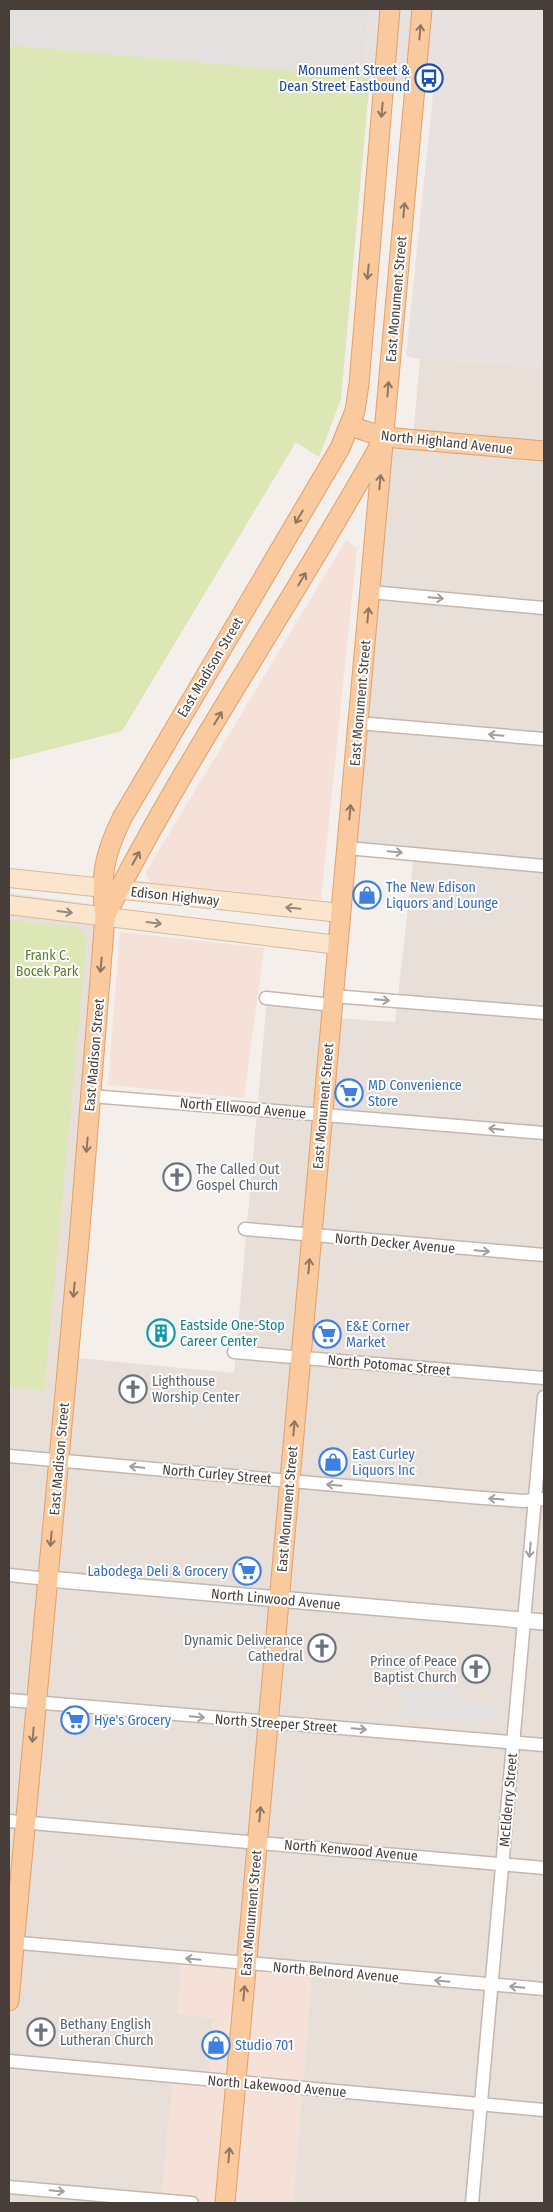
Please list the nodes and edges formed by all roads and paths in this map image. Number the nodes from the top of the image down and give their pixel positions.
1 (390, 9) edge
2 (422, 9) edge
3 (350, 426) junction
4 (384, 437) junction
5 (544, 451) edge
6 (370, 592) junction
7 (544, 608) edge
8 (358, 723) junction
9 (544, 739) edge
10 (347, 848) junction
11 (544, 866) edge
12 (9, 878) edge
13 (110, 889) junction
14 (9, 905) edge
15 (341, 913) junction
16 (106, 917) junction
17 (338, 945) junction
18 (266, 998) dead end
19 (333, 1000) junction
20 (544, 1013) edge
21 (91, 1096) junction
22 (322, 1115) junction
23 (544, 1133) edge
24 (245, 1229) dead end
25 (312, 1235) junction
26 (544, 1255) edge
27 (234, 1352) dead end
28 (301, 1358) junction
29 (544, 1378) edge
30 (544, 1397) edge
31 (9, 1456) edge
32 (58, 1460) junction
33 (290, 1481) junction
34 (540, 1499) edge
35 (9, 1575) edge
36 (48, 1579) junction
37 (279, 1599) junction
38 (524, 1620) junction
39 (544, 1622) edge
40 (9, 1700) edge
41 (36, 1702) junction
42 (268, 1722) junction
43 (513, 1742) junction
44 (544, 1745) edge
45 (17, 1821) edge
46 (257, 1842) junction
47 (502, 1864) junction
48 (544, 1868) edge
49 (11, 1942) edge
50 (247, 1964) junction
51 (490, 1985) junction
52 (544, 1989) edge
53 (9, 2001) edge
54 (9, 2061) edge
55 (236, 2082) junction
56 (480, 2104) junction
57 (544, 2110) edge
58 (9, 2186) edge
59 (192, 2203) edge
60 (225, 2203) edge
61 (472, 2203) edge

1 -> 3 main road
4 -> 2 main road, East Monument Street
3 - 4 main road, North Highland Avenue
3 -> 13 main road, East Madison Street
4 - 5 main road, North Highland Avenue
6 -> 4 main road, East Monument Street
13 -> 4 main road
6 -> 7 street
8 -> 6 main road, East Monument Street
9 -> 8 street
10 -> 8 main road, East Monument Street
10 -> 11 street
10 - 15 main road, East Monument Street
12 - 13 main road, Edison Highway
15 -> 13 main road, Edison Highway
13 - 16 main road, East Madison Street
14 -> 16 main road, Edison Highway
15 - 17 main road, East Monument Street
16 -> 17 main road, Edison Highway
16 -> 21 main road, East Madison Street
17 - 19 main road, East Monument Street
18 - 19 street
19 -> 20 street
19 - 22 main road, East Monument Street
21 - 22 street, North Ellwood Avenue
21 -> 32 main road, East Madison Street
23 -> 22 street, North Ellwood Avenue
22 - 25 main road, East Monument Street
24 - 25 street, North Decker Avenue
25 -> 26 street, North Decker Avenue
28 -> 25 main road, East Monument Street
27 - 28 street, North Potomac Street
28 - 29 street, North Potomac Street
33 -> 28 main road, East Monument Street
30 - 34 street, McElderry Street
31 - 32 street, North Curley Street
33 -> 32 street, North Curley Street
32 -> 36 main road, East Madison Street
34 -> 33 street, North Curley Street
33 - 37 main road, East Monument Street
34 -> 38 street, McElderry Street
35 - 36 street, North Linwood Avenue
36 - 37 street, North Linwood Avenue
36 - 41 main road, East Madison Street
37 - 38 street, North Linwood Avenue
37 - 42 main road, East Monument Street
38 - 39 street, North Linwood Avenue
38 - 43 street, McElderry Street
40 - 41 street, North Streeper Street
41 -> 42 street, North Streeper Street
41 -> 45 main road, East Madison Street
42 -> 43 street, North Streeper Street
46 -> 42 main road, East Monument Street
43 - 44 street, North Streeper Street
43 - 47 street, McElderry Street
45 - 46 street, North Kenwood Avenue
45 - 49 main road, East Madison Street
46 - 47 street, North Kenwood Avenue
46 - 50 main road, East Monument Street
47 - 48 street, North Kenwood Avenue
47 - 51 street, McElderry Street
50 -> 49 street, North Belnord Avenue
49 - 53 main road, East Madison Street
51 -> 50 street, North Belnord Avenue
55 -> 50 main road, East Monument Street
52 -> 51 street, North Belnord Avenue
51 - 56 street, McElderry Street
54 - 55 street, North Lakewood Avenue
55 - 56 street, North Lakewood Avenue
60 -> 55 main road, East Monument Street
56 - 57 street, North Lakewood Avenue
56 - 61 street, McElderry Street
58 -> 59 street

